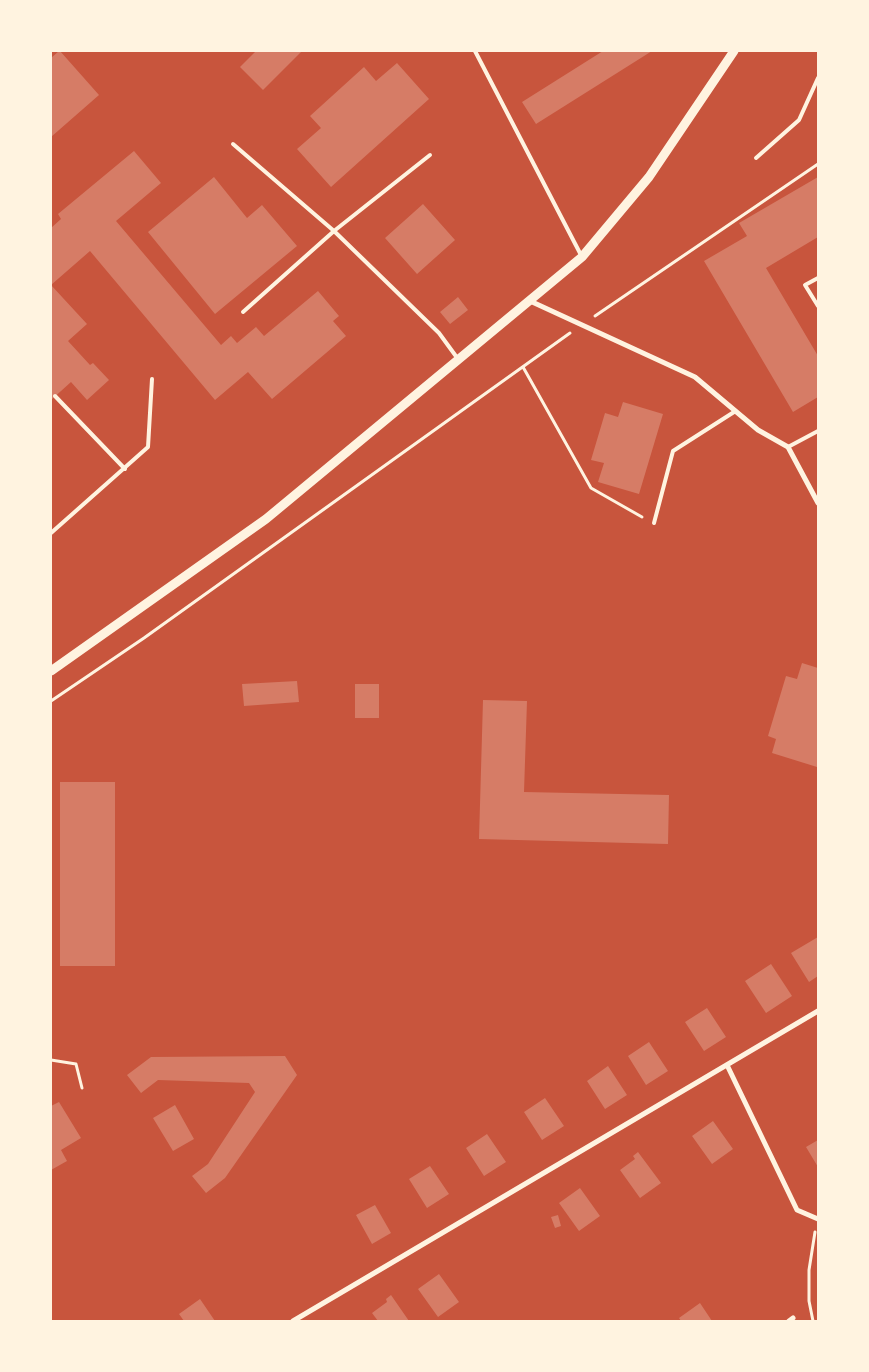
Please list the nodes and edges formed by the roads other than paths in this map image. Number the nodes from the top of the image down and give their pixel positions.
1 (475, 51) edge
2 (734, 51) edge
3 (818, 78) edge
4 (233, 144) dead end
5 (430, 155) dead end
6 (756, 158) dead end
7 (334, 231) junction
8 (582, 257) junction
9 (818, 278) edge
10 (530, 301) junction
11 (818, 306) edge
12 (243, 312) dead end
13 (458, 359) junction
14 (152, 379) dead end
15 (55, 396) dead end
16 (734, 412) junction
17 (818, 431) edge
18 (788, 447) junction
19 (125, 469) junction
20 (818, 503) edge
21 (654, 523) road end
22 (51, 533) edge
23 (51, 671) edge
24 (818, 1011) edge
25 (727, 1065) junction
26 (817, 1219) edge
27 (293, 1321) edge

1 - 8 lane
2 - 8 street
3 - 6 lane
4 - 7 lane
5 - 7 lane
7 - 12 lane
7 - 13 lane
8 - 10 street
9 - 11 lane
10 - 13 street
10 - 16 street
13 - 23 street
14 - 19 lane
15 - 19 lane
16 - 18 street
16 - 21 lane
17 - 18 lane
18 - 20 street
19 - 22 lane
24 - 25 street
25 - 26 street
25 - 27 street

